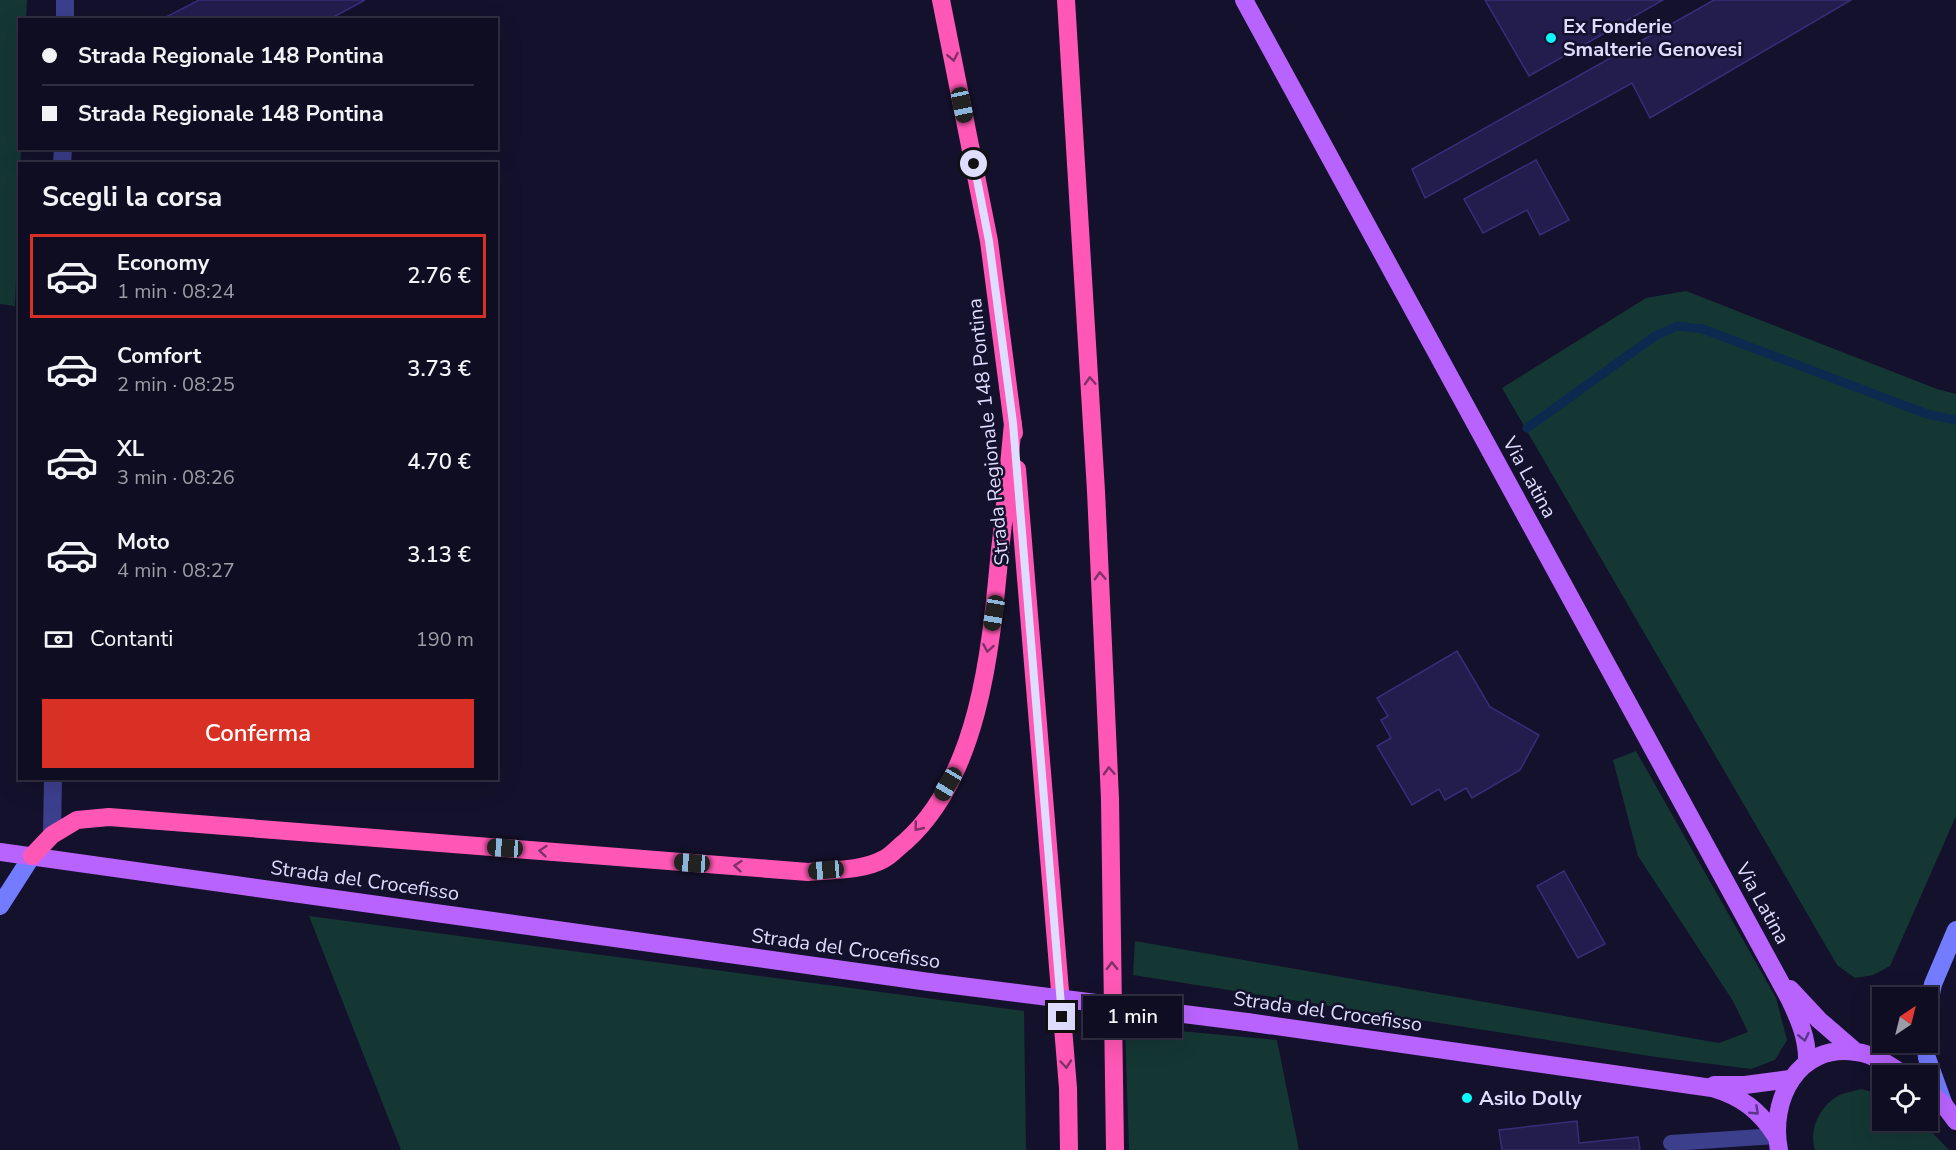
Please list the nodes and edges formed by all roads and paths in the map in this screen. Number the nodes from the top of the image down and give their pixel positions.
1 (65, 0) edge
2 (941, 0) edge
3 (1066, 0) edge
4 (1244, 0) edge
5 (65, 18) edge
6 (1013, 423) junction
7 (53, 780) edge
8 (52, 835) junction
9 (0, 852) edge
10 (32, 856) junction
11 (0, 906) edge
12 (1956, 930) edge
13 (1777, 975) junction
14 (1931, 987) edge
15 (1872, 1050) edge
16 (1927, 1053) edge
17 (1863, 1054) junction
18 (1807, 1063) junction
19 (1884, 1065) edge
20 (1790, 1079) junction
21 (1687, 1084) junction
22 (1938, 1100) edge
23 (1944, 1105) junction
24 (1956, 1121) edge
25 (1671, 1143) dead end
26 (1778, 1143) edge
27 (1069, 1150) edge
28 (1115, 1150) edge

1 - 5 street
2 -> 6 highway, Strada Regionale 148 Pontina
28 -> 3 highway
4 - 13 main road, Via Latina
6 -> 8 highway
6 -> 27 highway, Strada Regionale 148 Pontina
7 - 8 street
8 - 10 highway
9 - 10 main road, Strada del Crocefisso
10 - 11 main road
10 - 21 main road, Strada del Crocefisso, bridge
12 - 14 main road
13 - 17 main road, Via Latina
13 -> 18 main road, Via Latina
15 - 17 main road
16 - 23 main road
17 - 18 main road
17 - 19 main road, Via Latina
18 - 20 main road
20 - 21 main road, Strada del Crocefisso
20 - 26 main road
21 -> 26 main road, Strada del Crocefisso
22 - 23 main road
23 - 24 main road
25 - 26 lane

